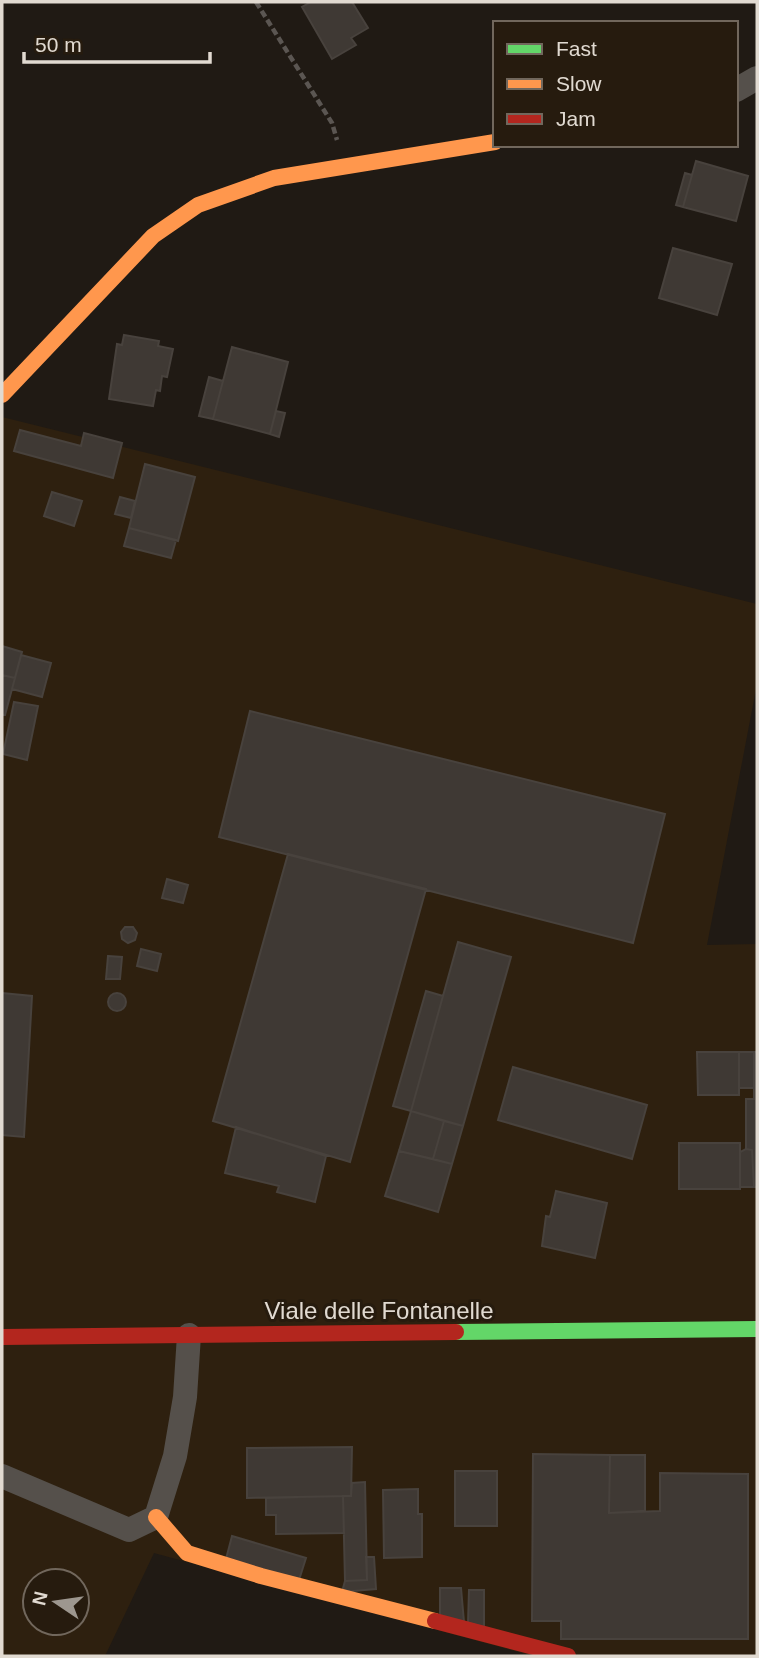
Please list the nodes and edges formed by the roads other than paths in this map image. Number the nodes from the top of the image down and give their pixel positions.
1 (757, 78) edge
2 (738, 89) edge
3 (493, 142) edge
4 (2, 395) edge
5 (757, 1329) edge
6 (189, 1335) junction
7 (2, 1337) edge
8 (2, 1476) edge
9 (156, 1517) junction
10 (568, 1656) edge

1 - 2 street
3 - 4 street
5 - 6 street, Viale delle Fontanelle
6 - 7 street, Viale delle Fontanelle
6 - 9 street
8 - 9 street
9 - 10 street

